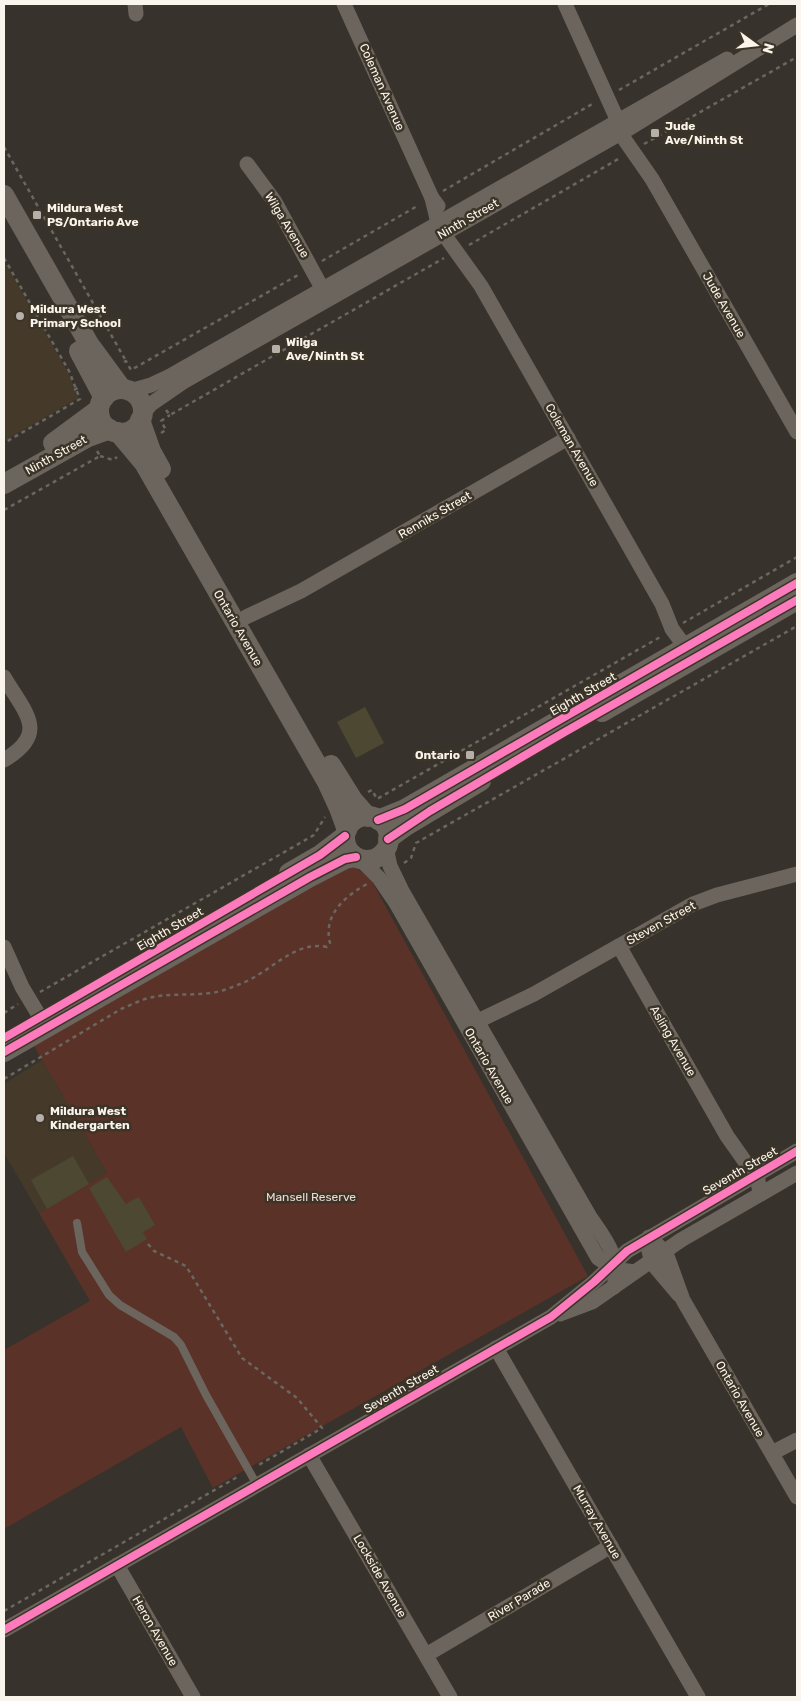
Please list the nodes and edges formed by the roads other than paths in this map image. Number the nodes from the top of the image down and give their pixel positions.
1 (344, 4) edge
2 (565, 4) edge
3 (797, 21) edge
4 (797, 25) edge
5 (621, 127) junction
6 (247, 164) dead end
7 (4, 195) edge
8 (4, 220) edge
9 (445, 225) junction
10 (322, 288) junction
11 (126, 390) junction
12 (154, 392) junction
13 (101, 404) junction
14 (141, 418) junction
15 (114, 431) junction
16 (797, 432) edge
17 (568, 438) junction
18 (4, 471) edge
19 (4, 484) edge
20 (797, 583) edge
21 (797, 600) edge
22 (249, 622) junction
23 (690, 650) junction
24 (4, 677) edge
25 (4, 760) edge
26 (346, 804) junction
27 (373, 818) junction
28 (346, 833) junction
29 (387, 843) junction
30 (358, 858) junction
31 (385, 874) junction
32 (797, 874) edge
33 (619, 946) junction
34 (7, 953) edge
35 (44, 1014) junction
36 (476, 1027) junction
37 (4, 1038) edge
38 (4, 1052) edge
39 (797, 1151) edge
40 (797, 1173) edge
41 (751, 1178) junction
42 (760, 1194) junction
43 (77, 1223) dead end
44 (649, 1237) junction
45 (664, 1251) junction
46 (651, 1260) junction
47 (614, 1265) junction
48 (634, 1272) junction
49 (614, 1287) junction
50 (684, 1300) junction
51 (551, 1317) junction
52 (496, 1348) junction
53 (797, 1440) edge
54 (772, 1453) junction
55 (309, 1454) junction
56 (257, 1485) junction
57 (797, 1497) edge
58 (611, 1546) junction
59 (117, 1565) junction
60 (4, 1630) edge
61 (426, 1655) junction
62 (193, 1697) edge
63 (450, 1697) edge
64 (698, 1697) edge

1 - 9 street, Coleman Avenue
2 - 5 street, Jude Avenue
3 - 5 street, Ninth Street
4 - 5 street, Ninth Street
5 - 9 street, Ninth Street
5 - 16 street, Jude Avenue
6 - 10 street, Wilga Avenue
7 - 11 street
8 - 13 street
9 - 10 street, Ninth Street
9 - 12 street, Ninth Street
9 - 17 street, Coleman Avenue
10 - 12 street, Ninth Street
11 - 12 street, Ninth Street
11 - 13 street
11 - 14 street
12 - 14 street, Ninth Street
13 - 15 street
13 - 18 street, Ninth Street
14 - 15 street
14 - 22 street, Ontario Avenue
15 - 19 street, Ninth Street
15 - 26 street, Ontario Avenue
17 - 22 street, Renniks Street
17 - 23 street, Coleman Avenue
20 - 23 street, Eighth Street
21 - 23 street, Eighth Street
22 - 26 street, Ontario Avenue
23 - 27 street, Eighth Street
23 - 29 street, Eighth Street
24 - 25 street
26 - 27 street, Ontario Avenue
26 - 28 street, Ontario Avenue
27 - 28 street
27 - 29 street
28 - 30 street
28 - 35 street, Eighth Street
29 - 30 street
29 - 31 street, Ontario Avenue
30 - 31 street, Ontario Avenue
30 - 38 street, Eighth Street
31 - 36 street, Ontario Avenue
32 - 33 street, Steven Street
33 - 36 street, Steven Street
33 - 41 street, Asling Avenue
34 - 35 street
35 - 37 street, Eighth Street
36 - 47 street, Ontario Avenue
39 - 41 street, Seventh Street
40 - 42 street, Seventh Street
41 - 42 street, Asling Avenue
41 - 44 street, Seventh Street
42 - 45 street, Seventh Street
43 - 56 lane
44 - 45 street, Ontario Avenue
44 - 46 street
44 - 47 street, Seventh Street
45 - 46 street, Seventh Street
45 - 50 street, Ontario Avenue
46 - 48 street, Seventh Street
46 - 50 street, Ontario Avenue
47 - 48 street
47 - 49 street
47 - 51 street, Seventh Street
48 - 49 street, Seventh Street
49 - 51 street, Seventh Street
50 - 54 street, Ontario Avenue
51 - 52 street, Seventh Street
52 - 55 street, Seventh Street
52 - 58 street, Murray Avenue
53 - 54 street
54 - 57 street, Ontario Avenue
55 - 56 street, Seventh Street
55 - 61 street, Lockside Avenue
56 - 59 street, Seventh Street
58 - 61 street, River Parade
58 - 64 street, Murray Avenue
59 - 60 street, Seventh Street
59 - 62 street, Heron Avenue
61 - 63 street, Lockside Avenue

